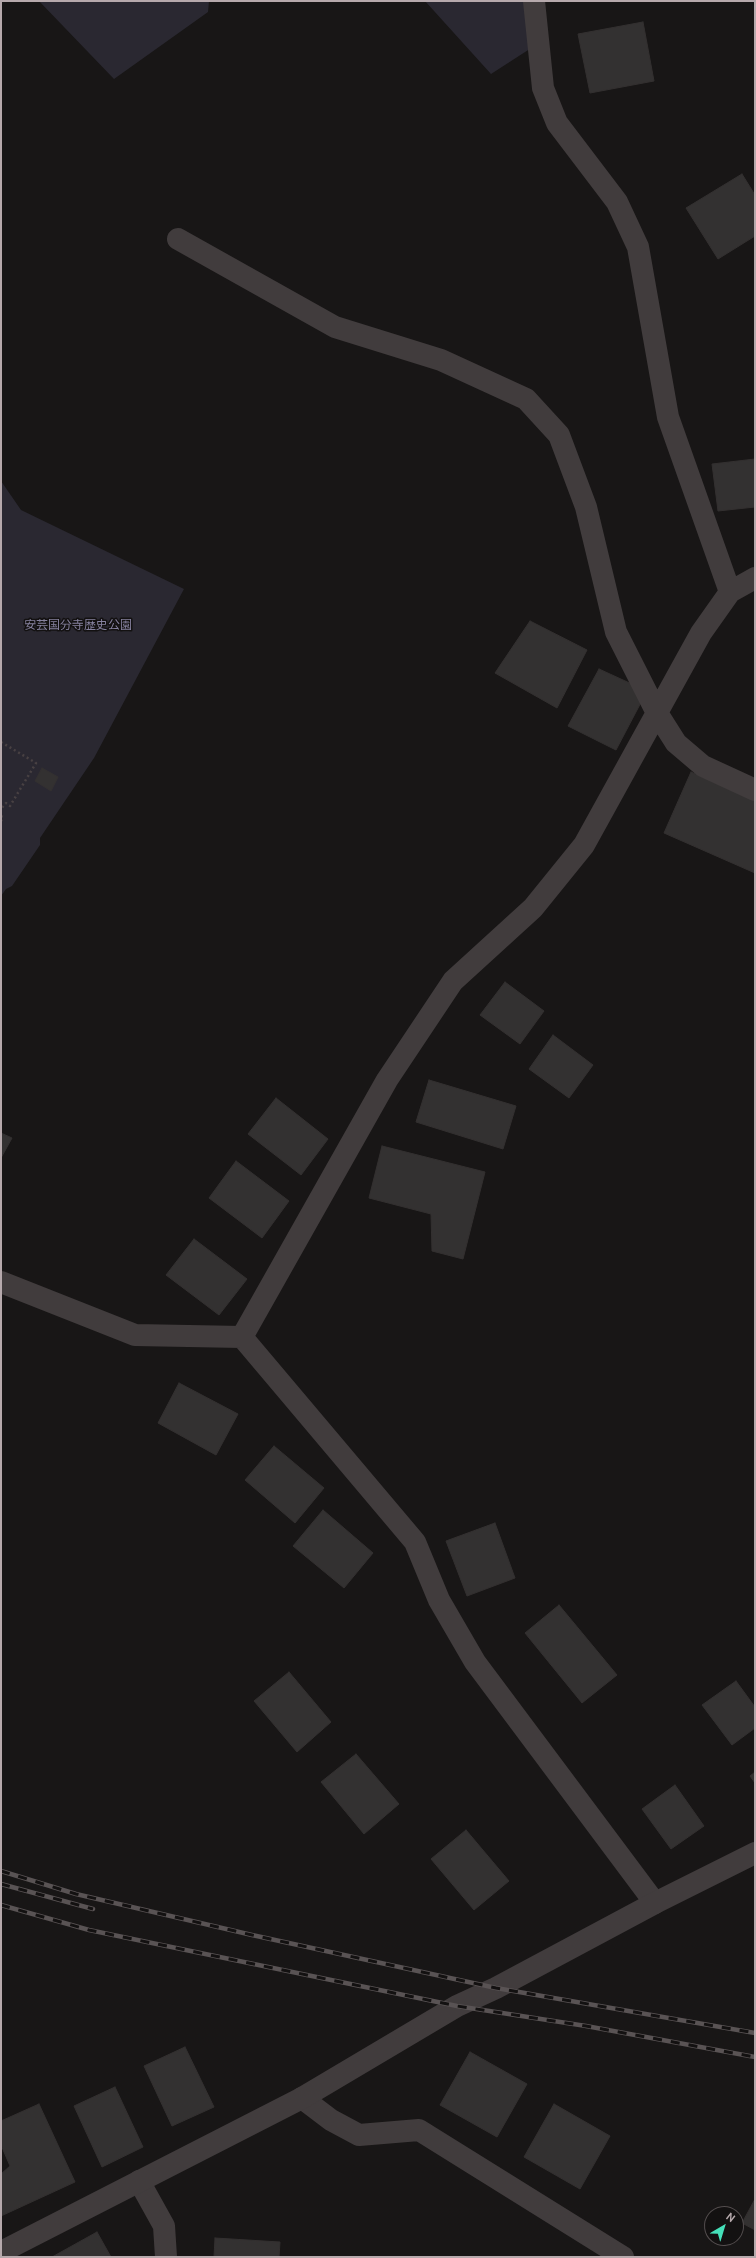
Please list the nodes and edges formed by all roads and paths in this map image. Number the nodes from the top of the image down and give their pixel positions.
1 (534, 1) edge
2 (178, 239) dead end
3 (755, 578) edge
4 (730, 592) junction
5 (657, 713) junction
6 (1, 742) edge
7 (755, 790) edge
8 (1, 809) edge
9 (1, 816) edge
10 (1, 821) edge
11 (1, 1282) edge
12 (242, 1337) junction
13 (755, 1853) edge
14 (654, 1903) junction
15 (302, 2098) junction
16 (139, 2181) junction
17 (1, 2252) edge
18 (166, 2257) edge
19 (623, 2257) edge

1 - 4 street
2 - 5 street
3 - 4 street
4 - 5 street
5 - 7 street
5 - 12 street
6 - 8 path
9 - 10 path
11 - 12 street
12 - 14 street
13 - 14 street
14 - 15 street
15 - 16 street
15 - 19 street
16 - 17 street
16 - 18 street

